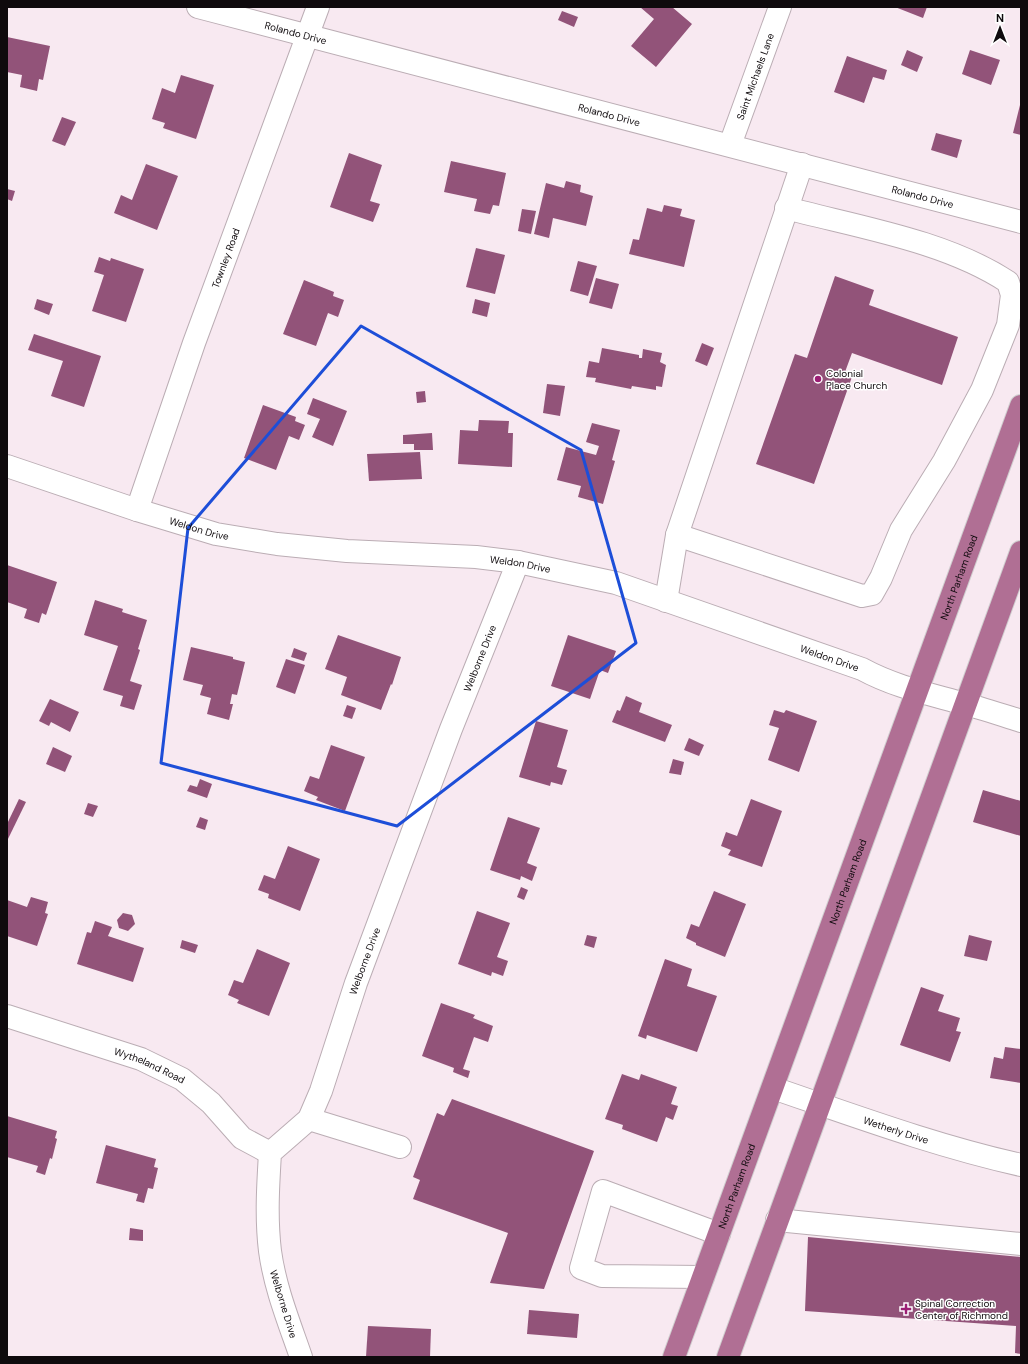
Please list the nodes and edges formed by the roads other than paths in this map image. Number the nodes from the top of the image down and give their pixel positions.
1 (198, 7) edge
2 (318, 7) edge
3 (780, 7) edge
4 (308, 36) junction
5 (730, 145) junction
6 (802, 164) junction
7 (786, 208) junction
8 (1021, 222) edge
9 (1021, 406) edge
10 (7, 466) edge
11 (137, 510) junction
12 (677, 535) junction
13 (1021, 552) edge
14 (518, 562) junction
15 (666, 601) junction
16 (918, 692) junction
17 (966, 704) junction
18 (1021, 721) edge
19 (7, 1016) edge
20 (773, 1088) junction
21 (820, 1104) junction
22 (309, 1119) junction
23 (400, 1146) dead end
24 (270, 1153) junction
25 (1021, 1165) edge
26 (777, 1220) junction
27 (718, 1234) junction
28 (1021, 1244) edge
29 (703, 1277) junction
30 (301, 1357) edge
31 (674, 1357) edge
32 (728, 1357) edge
33 (734, 1357) edge

1 - 4 street, Rolando Drive
2 - 4 street, Townley Road
3 - 5 street, Saint Michaels Lane
4 - 5 street, Rolando Drive
4 - 11 street, Townley Road
5 - 6 street, Rolando Drive
6 - 7 street
6 - 8 street, Rolando Drive
7 - 12 street
7 - 12 street
9 - 16 highway, North Parham Road
10 - 11 street, Weldon Drive
11 - 14 street, Weldon Drive
12 - 15 street
13 - 17 highway
14 - 15 street, Weldon Drive
14 - 22 street, Welborne Drive
15 - 16 street, Weldon Drive
16 - 17 street, Weldon Drive
16 - 20 highway, North Parham Road
17 - 18 street, Weldon Drive
17 - 21 highway
19 - 24 street, Wytheland Road
20 - 21 street, Wetherly Drive
20 - 27 highway, North Parham Road
21 - 25 street, Wetherly Drive
21 - 26 highway
22 - 23 street
22 - 24 street, Welborne Drive
24 - 30 street, Welborne Drive
26 - 28 street
26 - 32 highway
27 - 29 highway, North Parham Road
27 - 29 street
29 - 31 highway, North Parham Road
32 - 33 street

